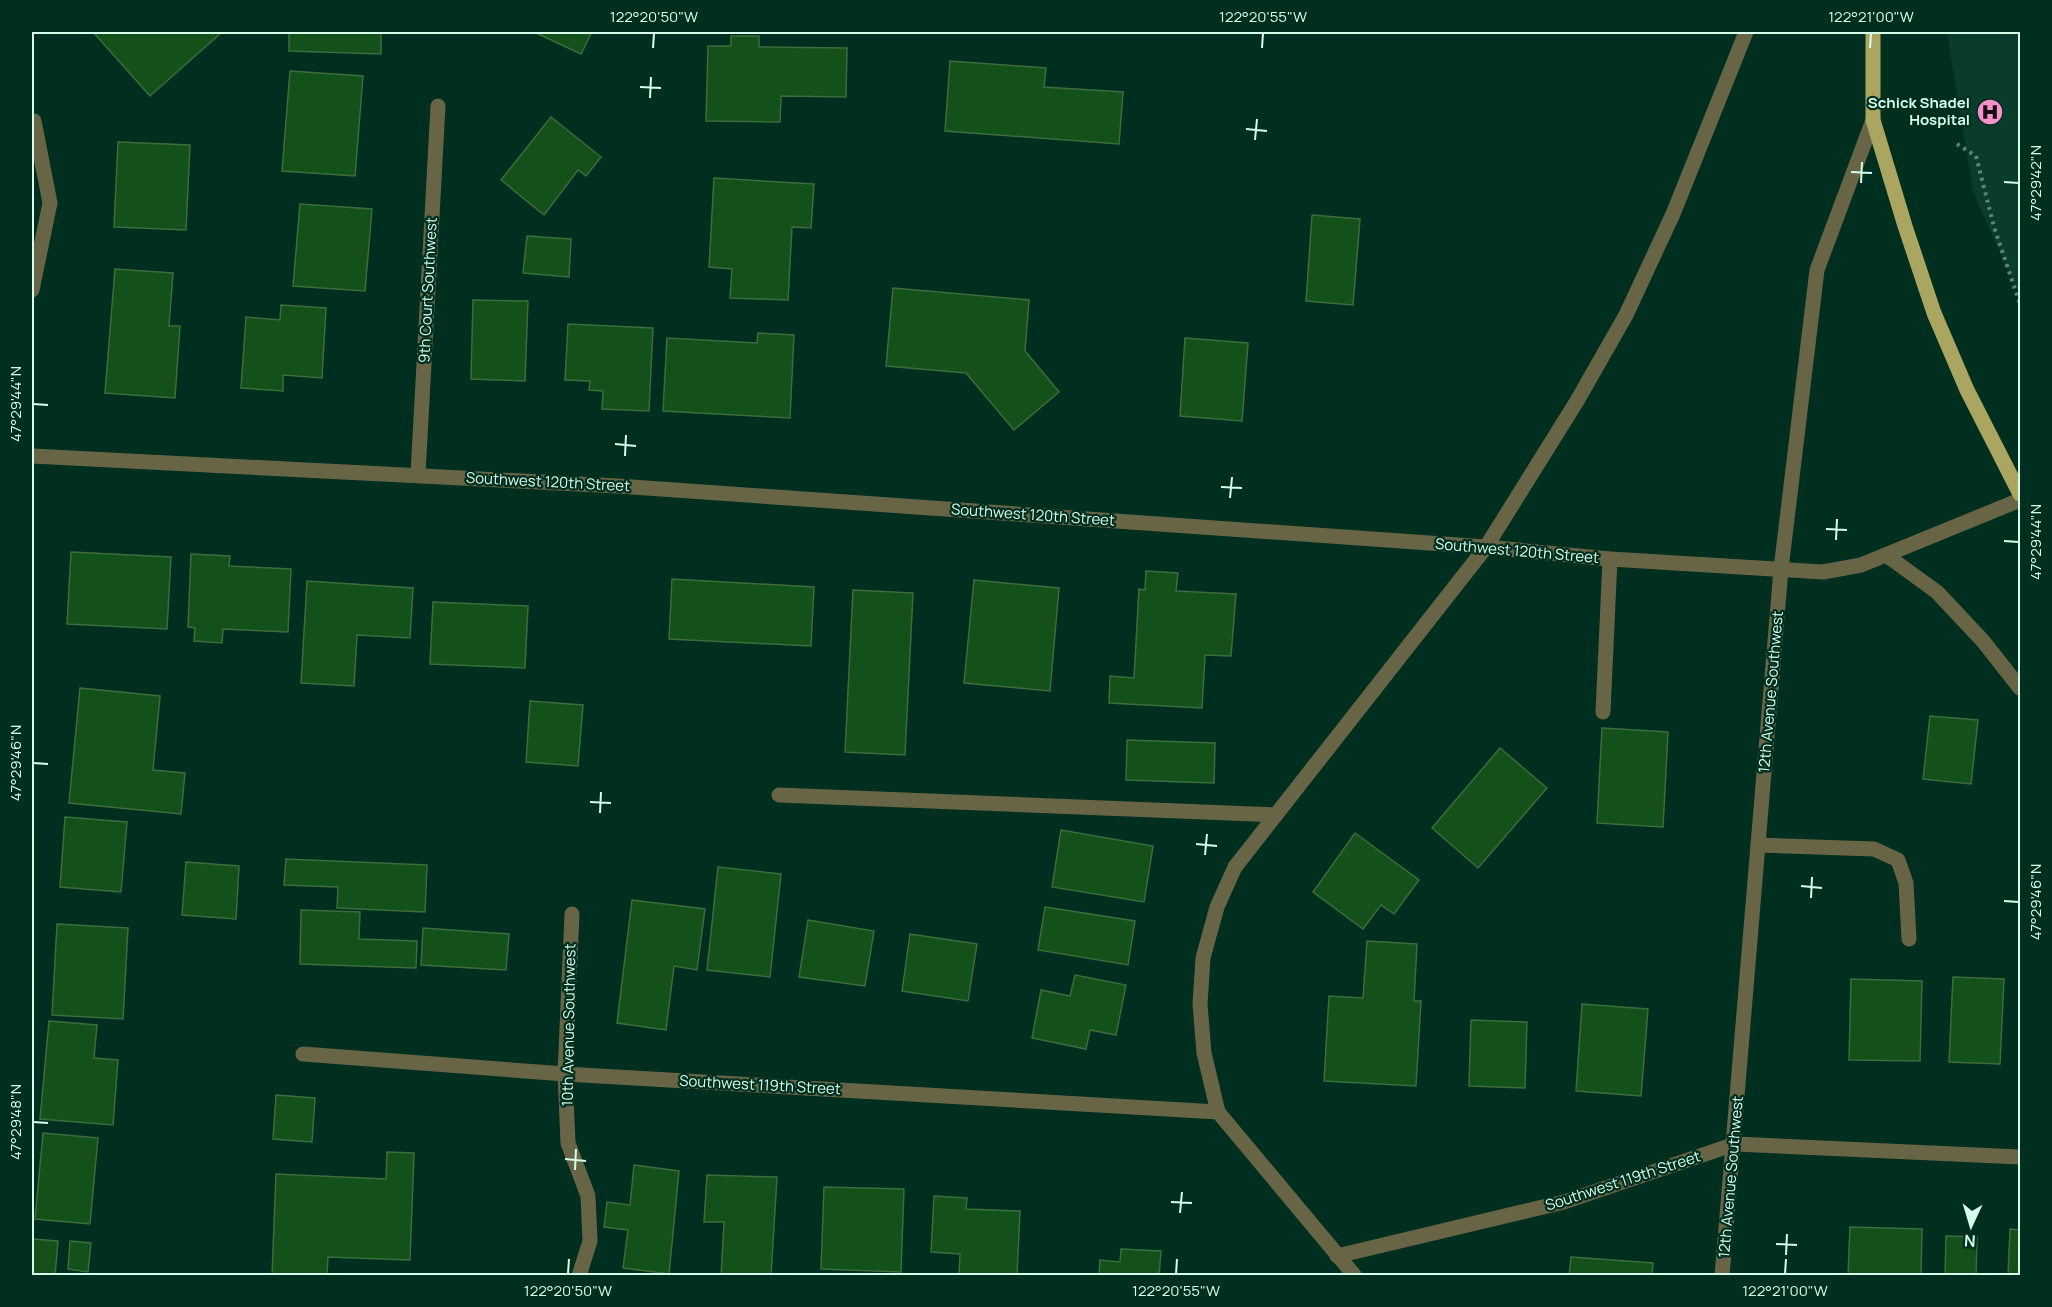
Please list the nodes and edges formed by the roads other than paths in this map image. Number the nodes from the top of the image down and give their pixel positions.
1 (1746, 32) edge
2 (1874, 32) edge
3 (438, 106) dead end
4 (1873, 120) junction
5 (34, 121) dead end
6 (32, 290) edge
7 (32, 456) edge
8 (418, 474) junction
9 (2020, 494) edge
10 (2020, 500) edge
11 (1486, 547) junction
12 (1886, 555) junction
13 (1610, 559) junction
14 (1780, 569) junction
15 (2020, 688) edge
16 (1603, 712) dead end
17 (779, 795) dead end
18 (1276, 815) junction
19 (1758, 845) junction
20 (572, 914) dead end
21 (1909, 939) dead end
22 (303, 1054) dead end
23 (565, 1074) junction
24 (1218, 1112) junction
25 (1735, 1144) junction
26 (2020, 1157) edge
27 (1337, 1256) junction
28 (579, 1275) edge
29 (1355, 1275) edge
30 (1722, 1275) edge

1 - 11 street
2 - 4 main road
3 - 8 street, 9th Court Southwest
4 - 9 main road
4 - 14 street, 12th Avenue Southwest
5 - 6 street
7 - 8 street, Southwest 120th Street
8 - 11 street, Southwest 120th Street
10 - 12 street, Southwest 120th Street
11 - 13 street, Southwest 120th Street
11 - 18 street
12 - 14 street, Southwest 120th Street
12 - 15 street
13 - 14 street, Southwest 120th Street
13 - 16 street
14 - 19 street, 12th Avenue Southwest
17 - 18 street
18 - 24 street
19 - 21 street
19 - 25 street, 12th Avenue Southwest
20 - 23 street, 10th Avenue Southwest
22 - 23 street, Southwest 119th Street
23 - 24 street, Southwest 119th Street
23 - 28 street, 10th Avenue Southwest
24 - 27 street
25 - 26 street, Southwest 119th Street
25 - 27 street, Southwest 119th Street
25 - 30 street, 12th Avenue Southwest
27 - 29 street

